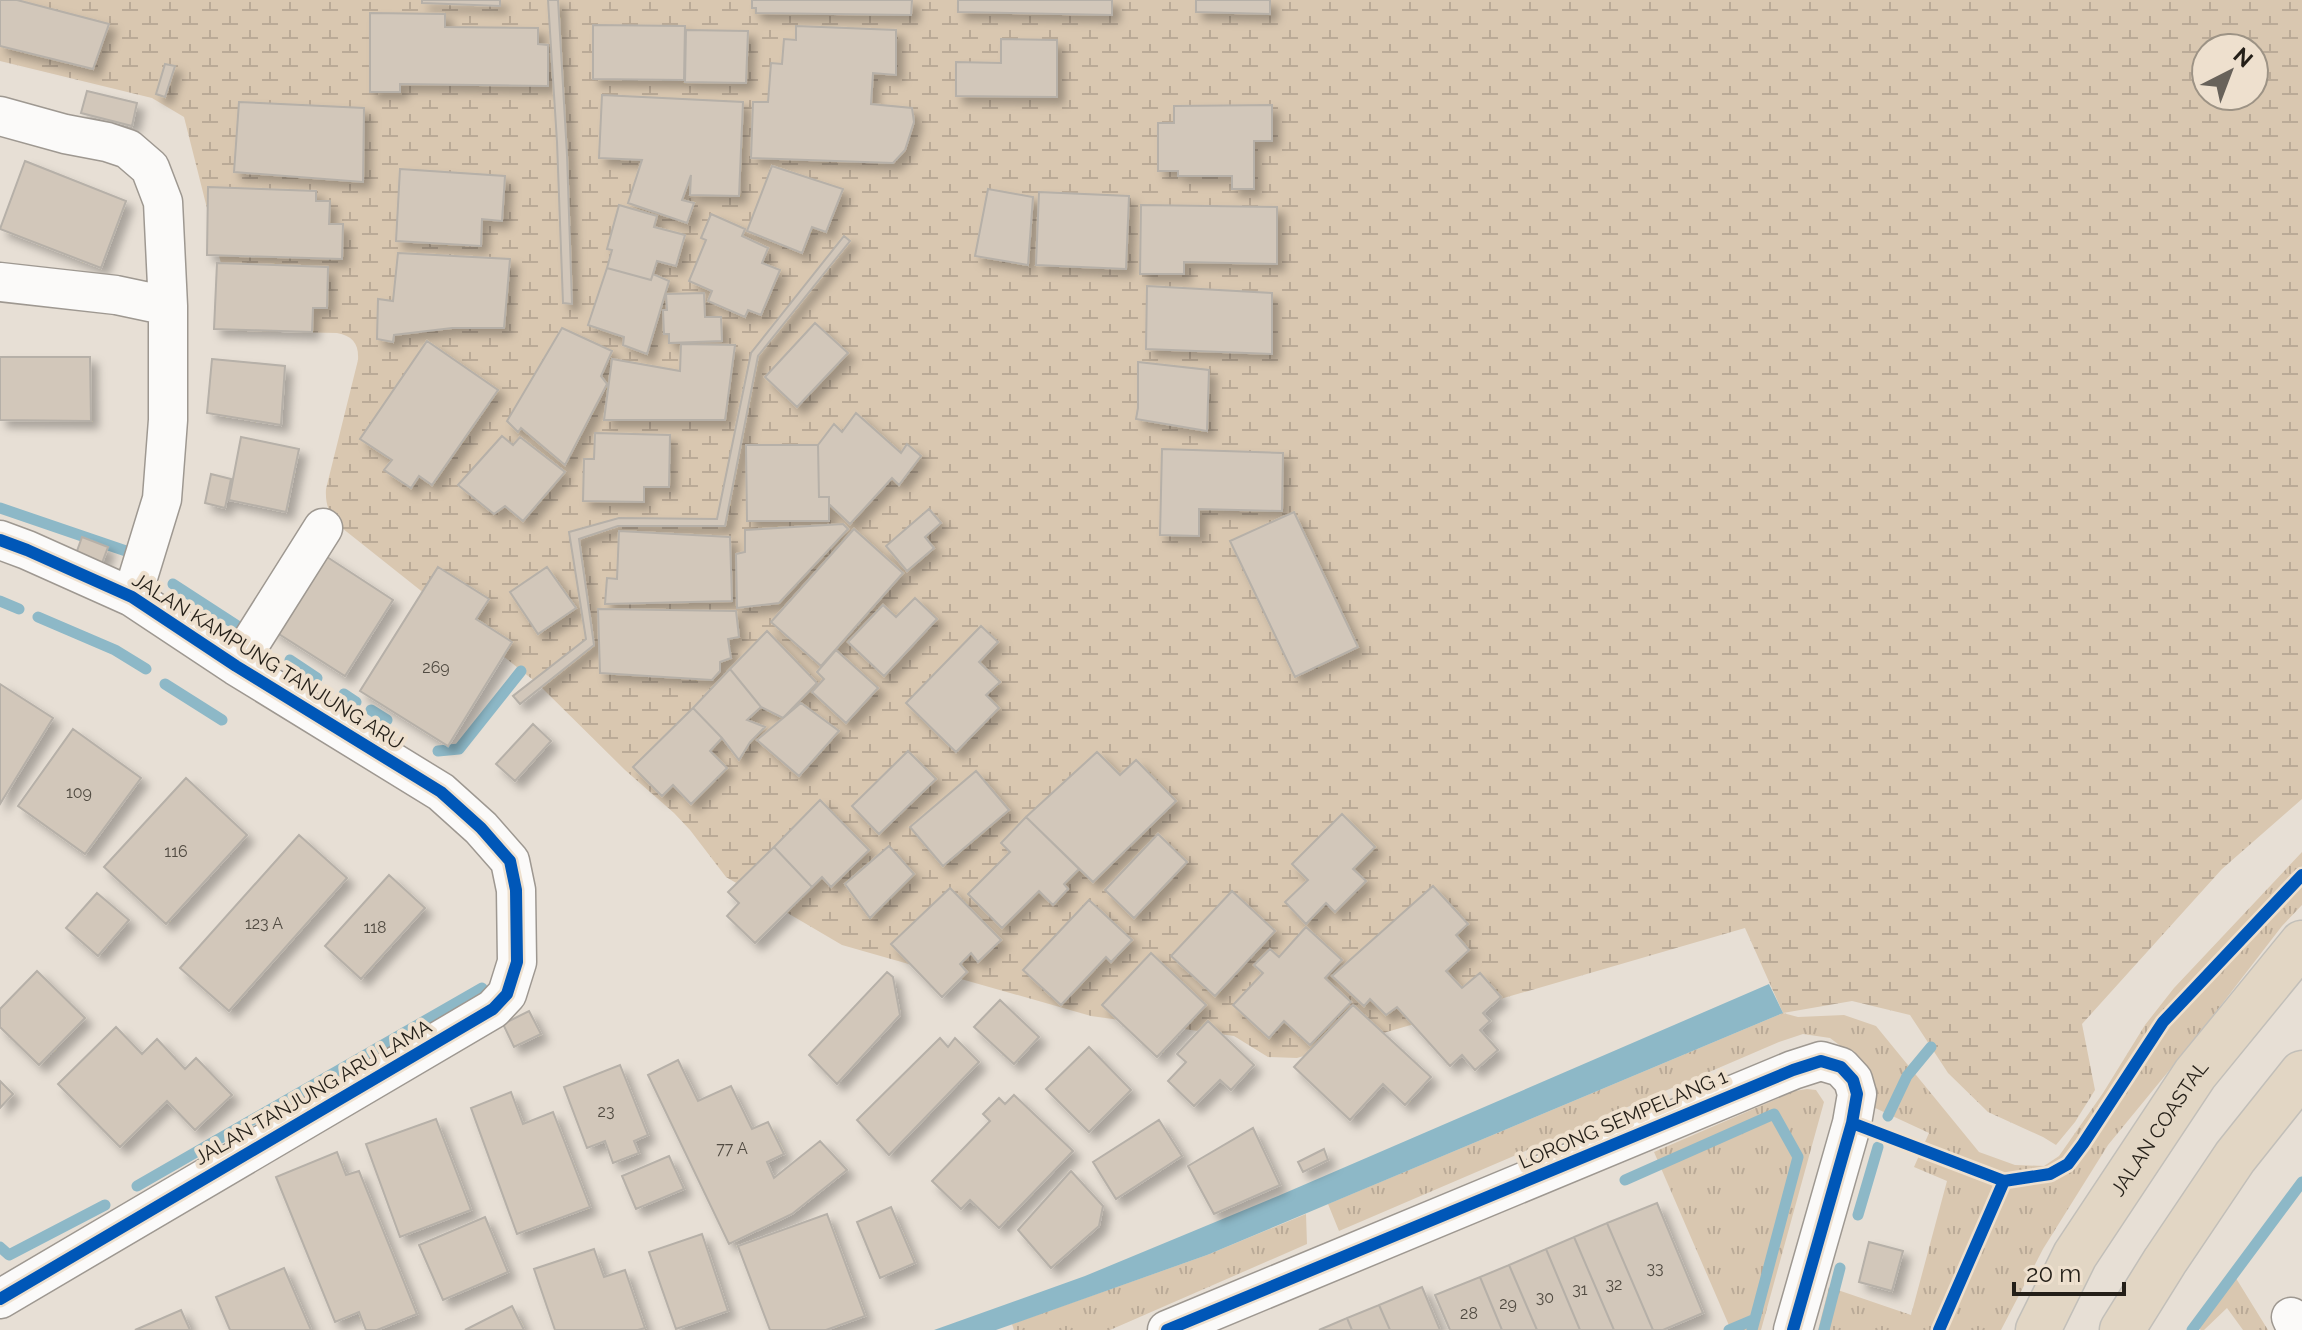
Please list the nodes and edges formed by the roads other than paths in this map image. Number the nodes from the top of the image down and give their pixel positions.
1 (0, 116) edge
2 (0, 282) edge
3 (168, 306) junction
4 (323, 528) dead end
5 (0, 540) edge
6 (132, 597) junction
7 (236, 666) junction
8 (497, 844) joint
9 (2302, 943) edge
10 (2302, 1073) edge
11 (1, 1296) edge
12 (1167, 1330) edge
13 (1793, 1330) edge
14 (2038, 1330) edge
15 (2122, 1330) edge

1 - 3 street
2 - 3 street
3 - 6 street
4 - 7 street
5 - 6 street, JALAN KAMPUNG TANJUNG ARU
6 - 7 street, JALAN KAMPUNG TANJUNG ARU
7 - 8 street, JALAN KAMPUNG TANJUNG ARU
8 - 11 street, JALAN TANJUNG ARU LAMA
9 - 14 highway, JALAN COASTAL
10 - 15 highway
12 - 13 street, LORONG SEMPELANG 1

